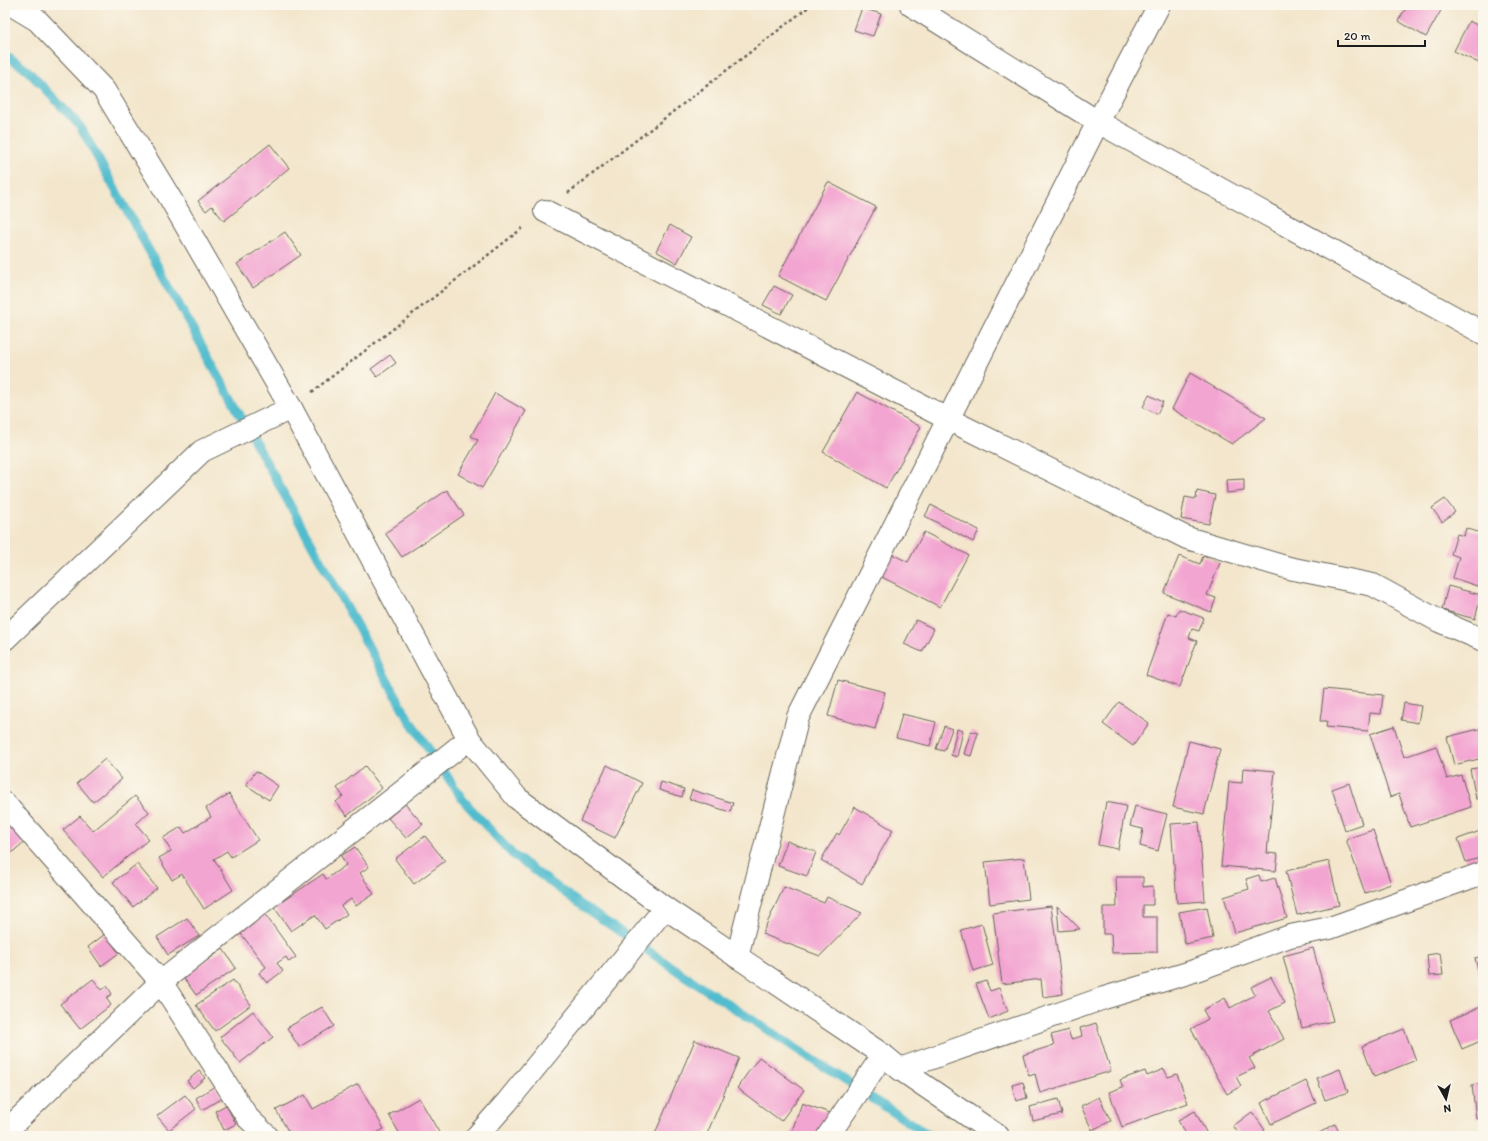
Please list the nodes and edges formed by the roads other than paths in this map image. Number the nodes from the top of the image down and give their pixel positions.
1 (12, 5) edge
2 (911, 5) edge
3 (1159, 5) edge
4 (1098, 122) junction
5 (545, 211) road end
6 (1483, 333) edge
7 (291, 408) junction
8 (948, 419) junction
9 (5, 639) edge
10 (1483, 640) edge
11 (469, 738) junction
12 (5, 804) edge
13 (1483, 873) edge
14 (665, 908) junction
15 (737, 957) junction
16 (161, 982) junction
17 (882, 1055) junction
18 (900, 1069) junction
19 (5, 1132) edge
20 (267, 1136) edge
21 (477, 1136) edge
22 (828, 1136) edge
23 (998, 1136) edge

1 - 7 street
2 - 4 street
3 - 4 street
4 - 6 street
4 - 8 street
5 - 8 street
7 - 9 street
7 - 11 street
8 - 10 street
8 - 15 street
11 - 14 street
11 - 16 street
12 - 16 street
13 - 18 street
14 - 15 street
14 - 21 street
15 - 17 street
16 - 19 street
16 - 20 street
17 - 18 street
17 - 22 street
18 - 23 street

